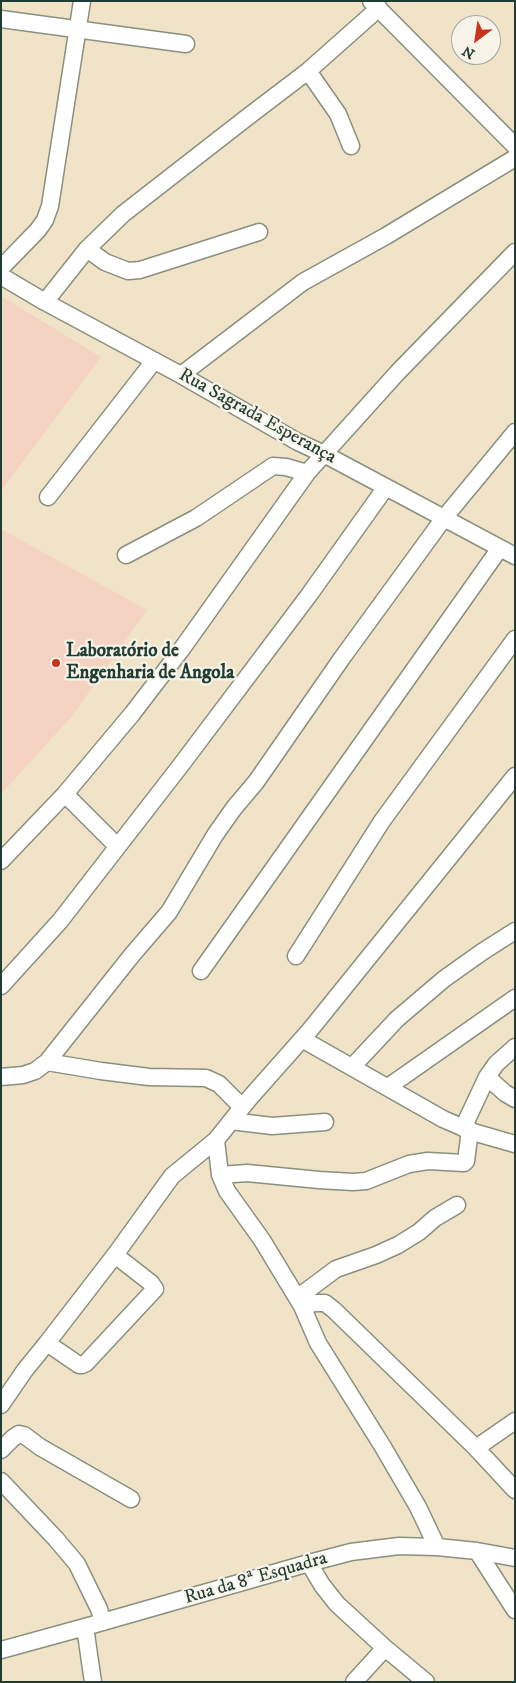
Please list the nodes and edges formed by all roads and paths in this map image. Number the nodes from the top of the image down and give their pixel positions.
1 (82, 1) edge
2 (375, 5) edge
3 (1, 19) edge
4 (78, 29) junction
5 (186, 44) dead end
6 (308, 71) junction
7 (350, 146) dead end
8 (515, 146) edge
9 (515, 158) edge
10 (259, 232) dead end
11 (87, 250) junction
12 (515, 252) edge
13 (1, 268) edge
14 (1, 276) edge
15 (45, 302) junction
16 (154, 361) junction
17 (181, 374) junction
18 (515, 432) edge
19 (324, 454) junction
20 (307, 473) junction
21 (386, 487) junction
22 (48, 496) dead end
23 (444, 518) junction
24 (510, 552) edge
25 (126, 555) dead end
26 (515, 638) edge
27 (515, 776) edge
28 (65, 794) junction
29 (117, 846) junction
30 (1, 861) edge
31 (515, 930) edge
32 (296, 956) dead end
33 (201, 971) dead end
34 (1, 986) edge
35 (515, 998) edge
36 (302, 1039) junction
37 (515, 1047) edge
38 (46, 1062) junction
39 (352, 1067) junction
40 (487, 1077) junction
41 (1, 1078) edge
42 (388, 1087) junction
43 (515, 1099) edge
44 (242, 1108) junction
45 (231, 1121) junction
46 (325, 1122) dead end
47 (467, 1129) junction
48 (216, 1140) junction
49 (515, 1144) edge
50 (220, 1175) junction
51 (457, 1205) dead end
52 (115, 1255) junction
53 (300, 1302) junction
54 (48, 1343) junction
55 (1, 1405) edge
56 (515, 1421) edge
57 (476, 1448) junction
58 (1, 1450) edge
59 (1, 1481) edge
60 (515, 1490) edge
61 (131, 1500) dead end
62 (437, 1547) junction
63 (477, 1550) junction
64 (515, 1558) edge
65 (309, 1563) junction
66 (515, 1610) edge
67 (103, 1622) junction
68 (85, 1627) junction
69 (386, 1648) junction
70 (1, 1650) edge
71 (93, 1682) edge
72 (354, 1682) edge
73 (426, 1682) edge

1 - 4 street
2 - 6 street
2 - 8 street
3 - 4 street
4 - 5 street
4 - 13 street
6 - 7 street
6 - 11 street
9 - 17 street
10 - 11 street
11 - 15 street
12 - 19 street
14 - 15 street, Rua Sagrada Esperança
15 - 16 street, Rua Sagrada Esperança
16 - 17 street, Rua Sagrada Esperança
16 - 22 street
17 - 19 street, Rua Sagrada Esperança
18 - 23 street
19 - 20 street
19 - 21 street, Rua Sagrada Esperança
20 - 25 street
20 - 28 street
21 - 23 street, Rua Sagrada Esperança
21 - 29 street
23 - 24 street, Rua Sagrada Esperança
23 - 38 street
24 - 33 street
26 - 32 street
27 - 36 street
28 - 29 street
28 - 30 street
29 - 34 street
31 - 39 street
35 - 42 street
36 - 39 street
36 - 44 street
37 - 40 street
38 - 41 street
38 - 44 street
39 - 42 street
40 - 43 street
40 - 47 street
42 - 47 street
44 - 45 street
45 - 46 street
45 - 48 street
47 - 49 street
47 - 50 street
48 - 50 street
48 - 52 street
50 - 53 street
51 - 53 street
52 - 54 street
52 - 54 street
53 - 57 street
53 - 62 street
54 - 55 street
56 - 57 street
57 - 60 street
58 - 61 street
59 - 67 street
62 - 63 street, Rua da 8ª Esquadra
62 - 65 street, Rua da 8ª Esquadra
63 - 64 street, Rua da 8ª Esquadra
63 - 66 street
65 - 67 street, Rua da 8ª Esquadra
65 - 69 street
67 - 68 street, Rua da 8ª Esquadra
68 - 70 street, Rua da 8ª Esquadra
68 - 71 street
69 - 72 street
69 - 73 street

